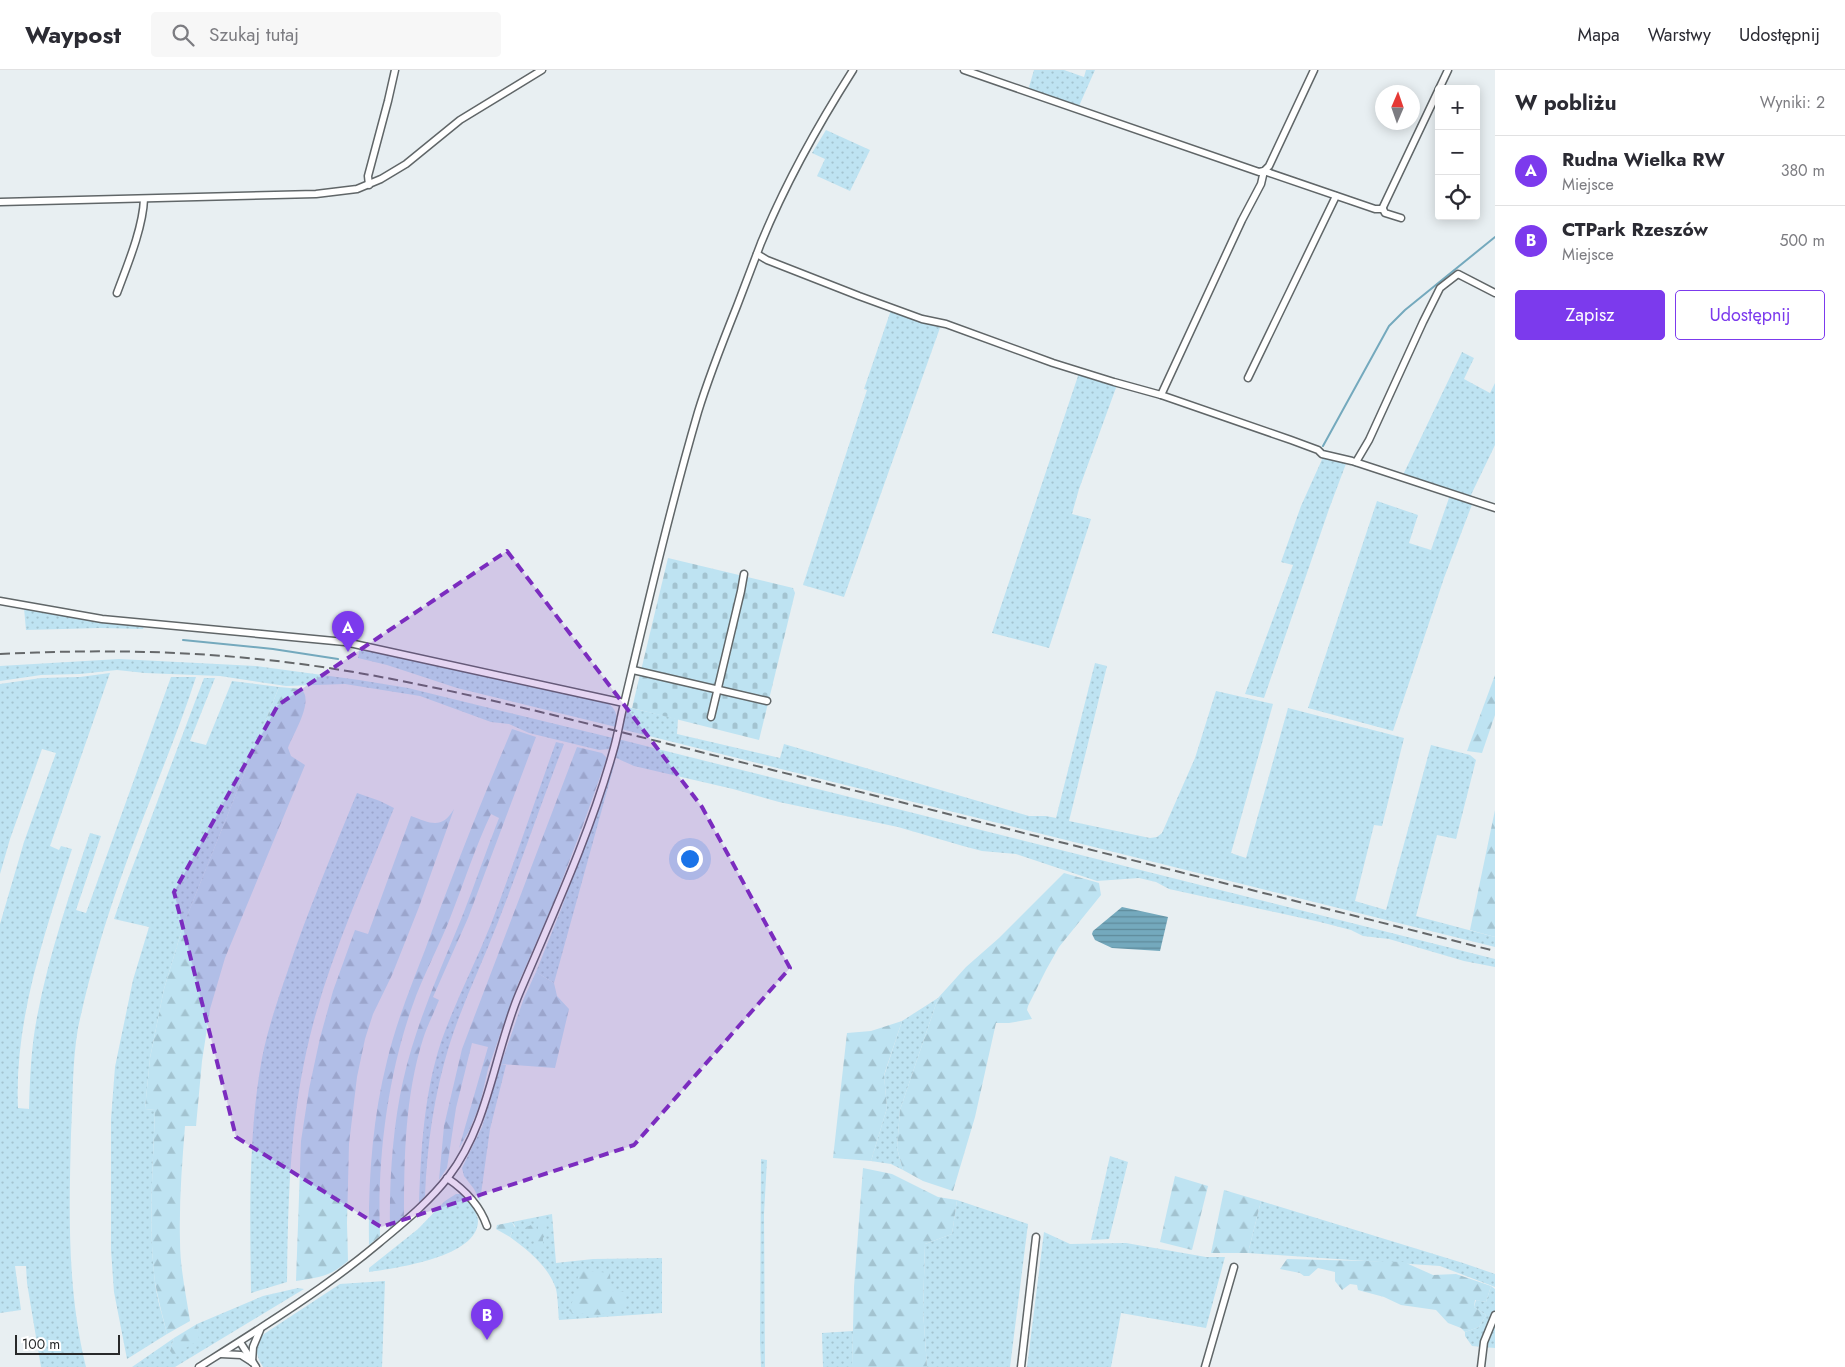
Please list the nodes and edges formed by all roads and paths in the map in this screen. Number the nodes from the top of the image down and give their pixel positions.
1 (395, 70) edge
2 (542, 70) edge
3 (853, 70) edge
4 (964, 70) edge
5 (1314, 70) edge
6 (1448, 70) edge
7 (1441, 85) edge
8 (1435, 98) edge
9 (1264, 171) junction
10 (369, 185) junction
11 (1336, 196) junction
12 (144, 199) junction
13 (0, 202) edge
14 (1383, 209) junction
15 (1401, 218) dead end
16 (757, 254) junction
17 (118, 293) dead end
18 (1495, 293) edge
19 (1248, 378) dead end
20 (1161, 395) junction
21 (1356, 462) junction
22 (1495, 508) edge
23 (744, 574) dead end
24 (0, 601) edge
25 (633, 670) junction
26 (718, 690) junction
27 (767, 701) dead end
28 (624, 703) junction
29 (711, 716) dead end
30 (447, 1178) junction
31 (487, 1226) dead end
32 (1036, 1237) dead end
33 (1234, 1267) dead end
34 (1495, 1315) edge
35 (260, 1329) junction
36 (240, 1342) junction
37 (220, 1354) junction
38 (254, 1364) edge
39 (199, 1367) edge
40 (1021, 1367) edge
41 (1205, 1367) edge
42 (1481, 1367) edge

1 - 10 street
2 - 10 street
3 - 16 street
4 - 9 street
5 - 9 street
6 - 7 street
8 - 14 street
9 - 11 street
9 - 20 street
10 - 12 street
11 - 14 street
11 - 19 street
12 - 13 street
12 - 17 street
14 - 15 street
16 - 20 street
16 - 25 street
18 - 21 street
20 - 21 street
21 - 22 street
23 - 26 street
24 - 28 street
25 - 26 street
25 - 28 street
26 - 27 street
26 - 29 street
28 - 30 street
30 - 31 street
30 - 35 street
32 - 40 street
33 - 41 street
34 - 42 street
35 - 36 street
35 - 38 street
36 - 37 street
36 - 38 street
37 - 38 street
37 - 39 street

